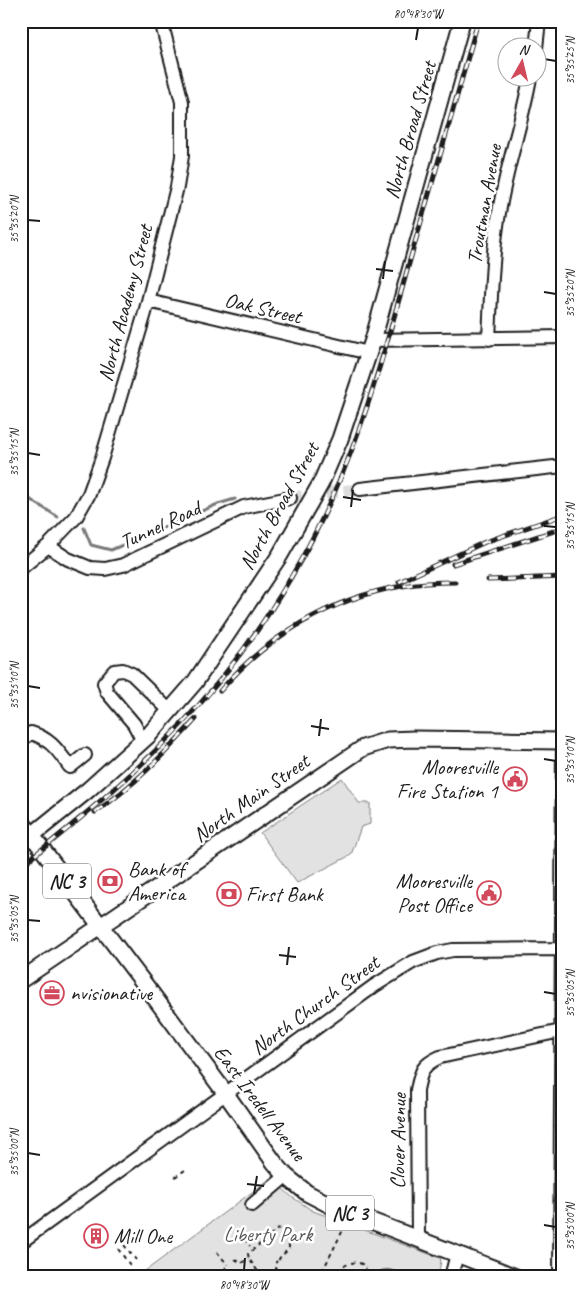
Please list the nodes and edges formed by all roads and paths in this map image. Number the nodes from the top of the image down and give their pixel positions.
1 (160, 21) edge
2 (462, 21) edge
3 (539, 21) edge
4 (537, 38) edge
5 (527, 88) edge
6 (148, 301) junction
7 (563, 337) edge
8 (489, 339) junction
9 (371, 346) junction
10 (563, 466) edge
11 (360, 489) tunnel mouth
12 (290, 498) tunnel mouth
13 (48, 546) junction
14 (21, 568) edge
15 (170, 710) junction
16 (21, 740) edge
17 (143, 741) junction
18 (563, 741) edge
19 (85, 755) dead end
20 (21, 821) edge
21 (27, 840) edge
22 (102, 926) junction
23 (562, 949) edge
24 (21, 980) edge
25 (561, 1031) junction
26 (226, 1094) junction
27 (188, 1168) dead end
28 (286, 1176) junction
29 (175, 1178) dead end
30 (252, 1205) dead end
31 (347, 1222) dead end
32 (239, 1233) dead end
33 (418, 1239) junction
34 (21, 1242) edge
35 (124, 1245) dead end
36 (250, 1246) dead end
37 (118, 1249) dead end
38 (217, 1252) dead end
39 (457, 1254) junction
40 (235, 1259) dead end
41 (249, 1259) junction
42 (136, 1260) dead end
43 (130, 1265) dead end
44 (228, 1265) dead end
45 (225, 1268) dead end
46 (258, 1270) junction
47 (229, 1272) junction
48 (223, 1277) edge
49 (233, 1277) edge
50 (250, 1277) edge
51 (263, 1277) edge
52 (316, 1277) edge
53 (332, 1277) edge
54 (372, 1277) edge
55 (451, 1277) edge
56 (516, 1277) edge
57 (560, 1277) edge

1 - 6 street, North Academy Street
2 - 9 main road, North Broad Street
3 - 4 street
5 - 8 street, Troutman Avenue
6 - 9 street, Oak Street
6 - 13 street, North Academy Street
7 - 8 street, Oak Street
8 - 9 street, Oak Street
9 - 15 main road, North Broad Street
10 - 11 street
12 - 13 street, Tunnel Road
13 - 14 street, North Academy Street
15 - 17 main road, North Broad Street
15 - 17 street
16 - 19 street
17 - 21 main road, North Broad Street
18 - 22 main road, North Main Street
18 - 23 street
20 - 21 main road, NC 3
21 - 22 main road, NC 3
22 - 24 main road, North Main Street
22 - 26 main road, East Iredell Avenue / NC 3
23 - 25 street
23 - 26 street, North Church Street
25 - 33 street, Clover Avenue
25 - 57 street
26 - 28 main road, East Iredell Avenue / NC 3
26 - 34 street, North Church Street
27 - 29 path
28 - 30 street
28 - 33 main road, East Iredell Avenue / NC 3
31 - 52 path
32 - 36 path
33 - 39 main road, East Iredell Avenue / NC 3
35 - 42 path
37 - 43 path
38 - 44 path
39 - 55 street
39 - 56 main road, East Iredell Avenue / NC 3
40 - 41 path
41 - 46 path
41 - 51 path
45 - 47 path
46 - 50 path
46 - 51 path
47 - 48 path
47 - 49 path
53 - 54 path

